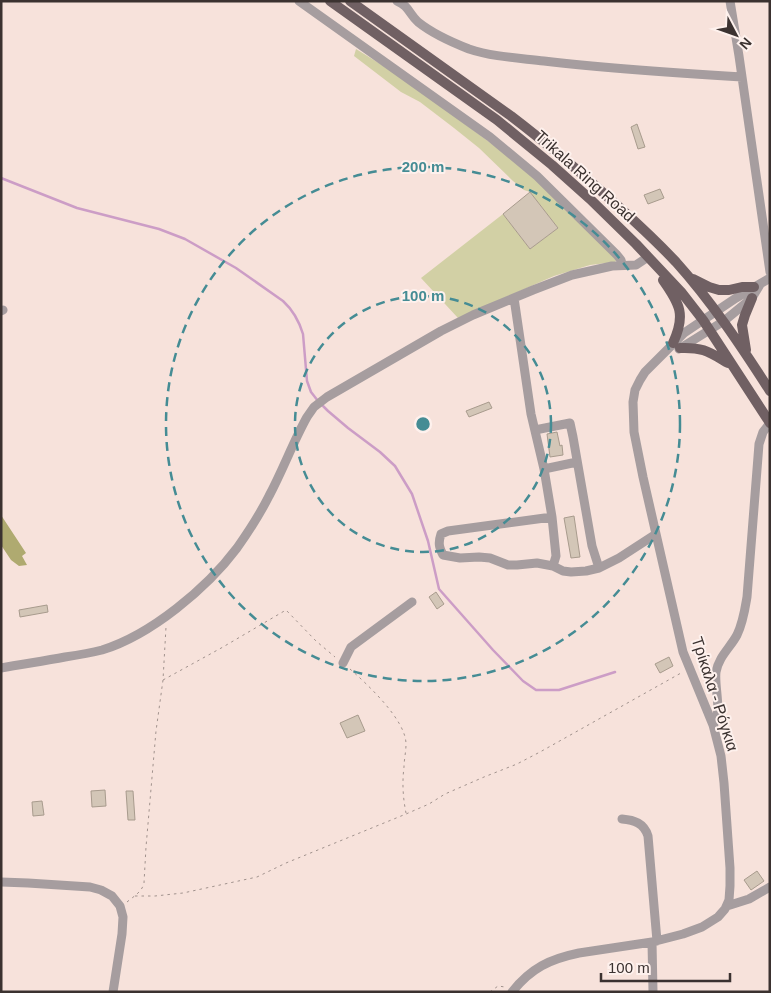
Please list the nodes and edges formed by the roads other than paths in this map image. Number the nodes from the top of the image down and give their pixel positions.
1 (299, 1) edge
2 (330, 1) edge
3 (350, 1) edge
4 (397, 1) edge
5 (730, 1) edge
6 (742, 77) junction
7 (651, 259) junction
8 (622, 265) junction
9 (770, 272) edge
10 (686, 275) junction
11 (762, 282) edge
12 (514, 298) junction
13 (752, 298) junction
14 (716, 311) junction
15 (703, 320) junction
16 (724, 321) junction
17 (710, 330) junction
18 (676, 346) junction
19 (748, 356) junction
20 (732, 366) junction
21 (770, 391) edge
22 (770, 423) edge
23 (535, 430) junction
24 (577, 462) junction
25 (544, 469) junction
26 (552, 517) junction
27 (656, 534) junction
28 (553, 566) junction
29 (599, 568) junction
30 (412, 602) dead end
31 (343, 663) road end
32 (1, 668) edge
33 (713, 725) junction
34 (622, 819) dead end
35 (1, 882) edge
36 (770, 887) edge
37 (727, 906) junction
38 (654, 941) junction
39 (114, 992) edge
40 (512, 992) edge
41 (653, 992) edge

1 - 8 street
2 - 7 main road, Trikala Ring Road
3 - 10 main road, Trikala Ring Road
4 - 6 street
5 - 6 street
6 - 9 street
7 - 8 street
7 - 15 main road, Trikala Ring Road
7 - 18 main road
8 - 12 street
10 - 11 main road
10 - 14 main road, Trikala Ring Road
11 - 13 street, Τρίκαλα - Ρόγκια
11 - 14 street, Τρίκαλα - Ρόγκια
12 - 23 street
12 - 32 street
13 - 16 street, Τρίκαλα - Ρόγκια
13 - 19 main road
14 - 15 street, Τρίκαλα - Ρόγκια
14 - 16 main road, Trikala Ring Road
15 - 17 main road, Trikala Ring Road
15 - 18 street, Τρίκαλα - Ρόγκια
16 - 17 street, Τρίκαλα - Ρόγκια
16 - 19 main road, Trikala Ring Road
17 - 18 street, Τρίκαλα - Ρόγκια
17 - 20 main road, Trikala Ring Road
18 - 20 main road
18 - 27 street, Τρίκαλα - Ρόγκια
19 - 21 main road, Trikala Ring Road
20 - 22 main road, Trikala Ring Road
22 - 33 street
23 - 24 street
23 - 25 street
24 - 25 street
24 - 29 street
25 - 26 street
26 - 28 street
26 - 28 street
27 - 29 street
27 - 33 street, Τρίκαλα - Ρόγκια
28 - 29 street
30 - 31 street
33 - 37 street, Τρίκαλα - Ρόγκια
34 - 38 street
35 - 39 street
36 - 37 street
37 - 38 street
38 - 40 street
38 - 41 street

